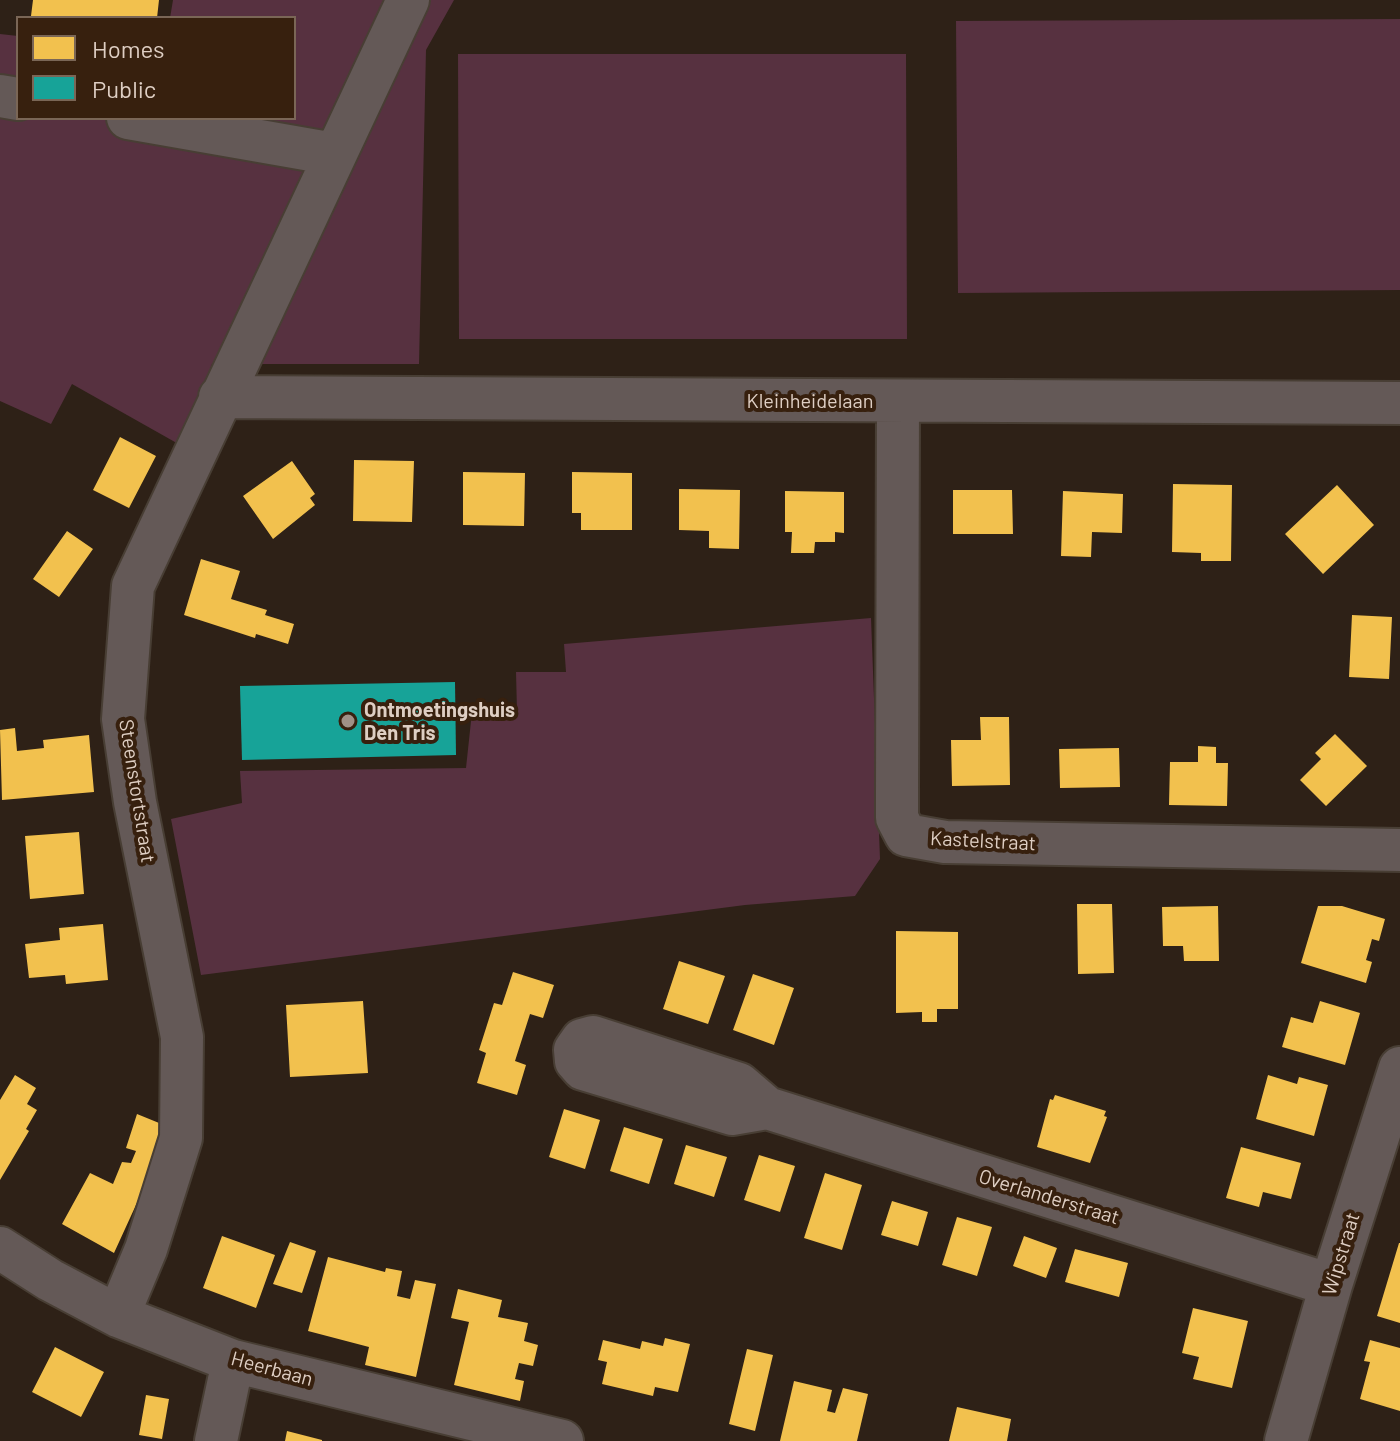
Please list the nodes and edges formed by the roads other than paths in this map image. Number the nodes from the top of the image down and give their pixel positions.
1 (408, 0) edge
2 (139, 120) edge
3 (334, 154) junction
4 (220, 397) junction
5 (898, 401) junction
6 (1400, 403) edge
7 (1400, 850) edge
8 (1400, 1068) edge
9 (767, 1108) dead end
10 (0, 1248) edge
11 (1331, 1285) junction
12 (118, 1316) junction
13 (233, 1361) junction
14 (216, 1441) edge
15 (562, 1441) edge
16 (1286, 1441) edge

1 - 3 street, Steenstortstraat
2 - 3 street
3 - 4 street, Steenstortstraat
4 - 5 street, Kleinheidelaan
4 - 12 street, Steenstortstraat
5 - 6 street, Kleinheidelaan
5 - 7 street, Kastelstraat
8 - 11 street, Wipstraat
9 - 11 street, Overlanderstraat
10 - 12 street, Heerbaan
11 - 16 street, Wipstraat
12 - 13 street, Heerbaan
13 - 14 street
13 - 15 street, Heerbaan

